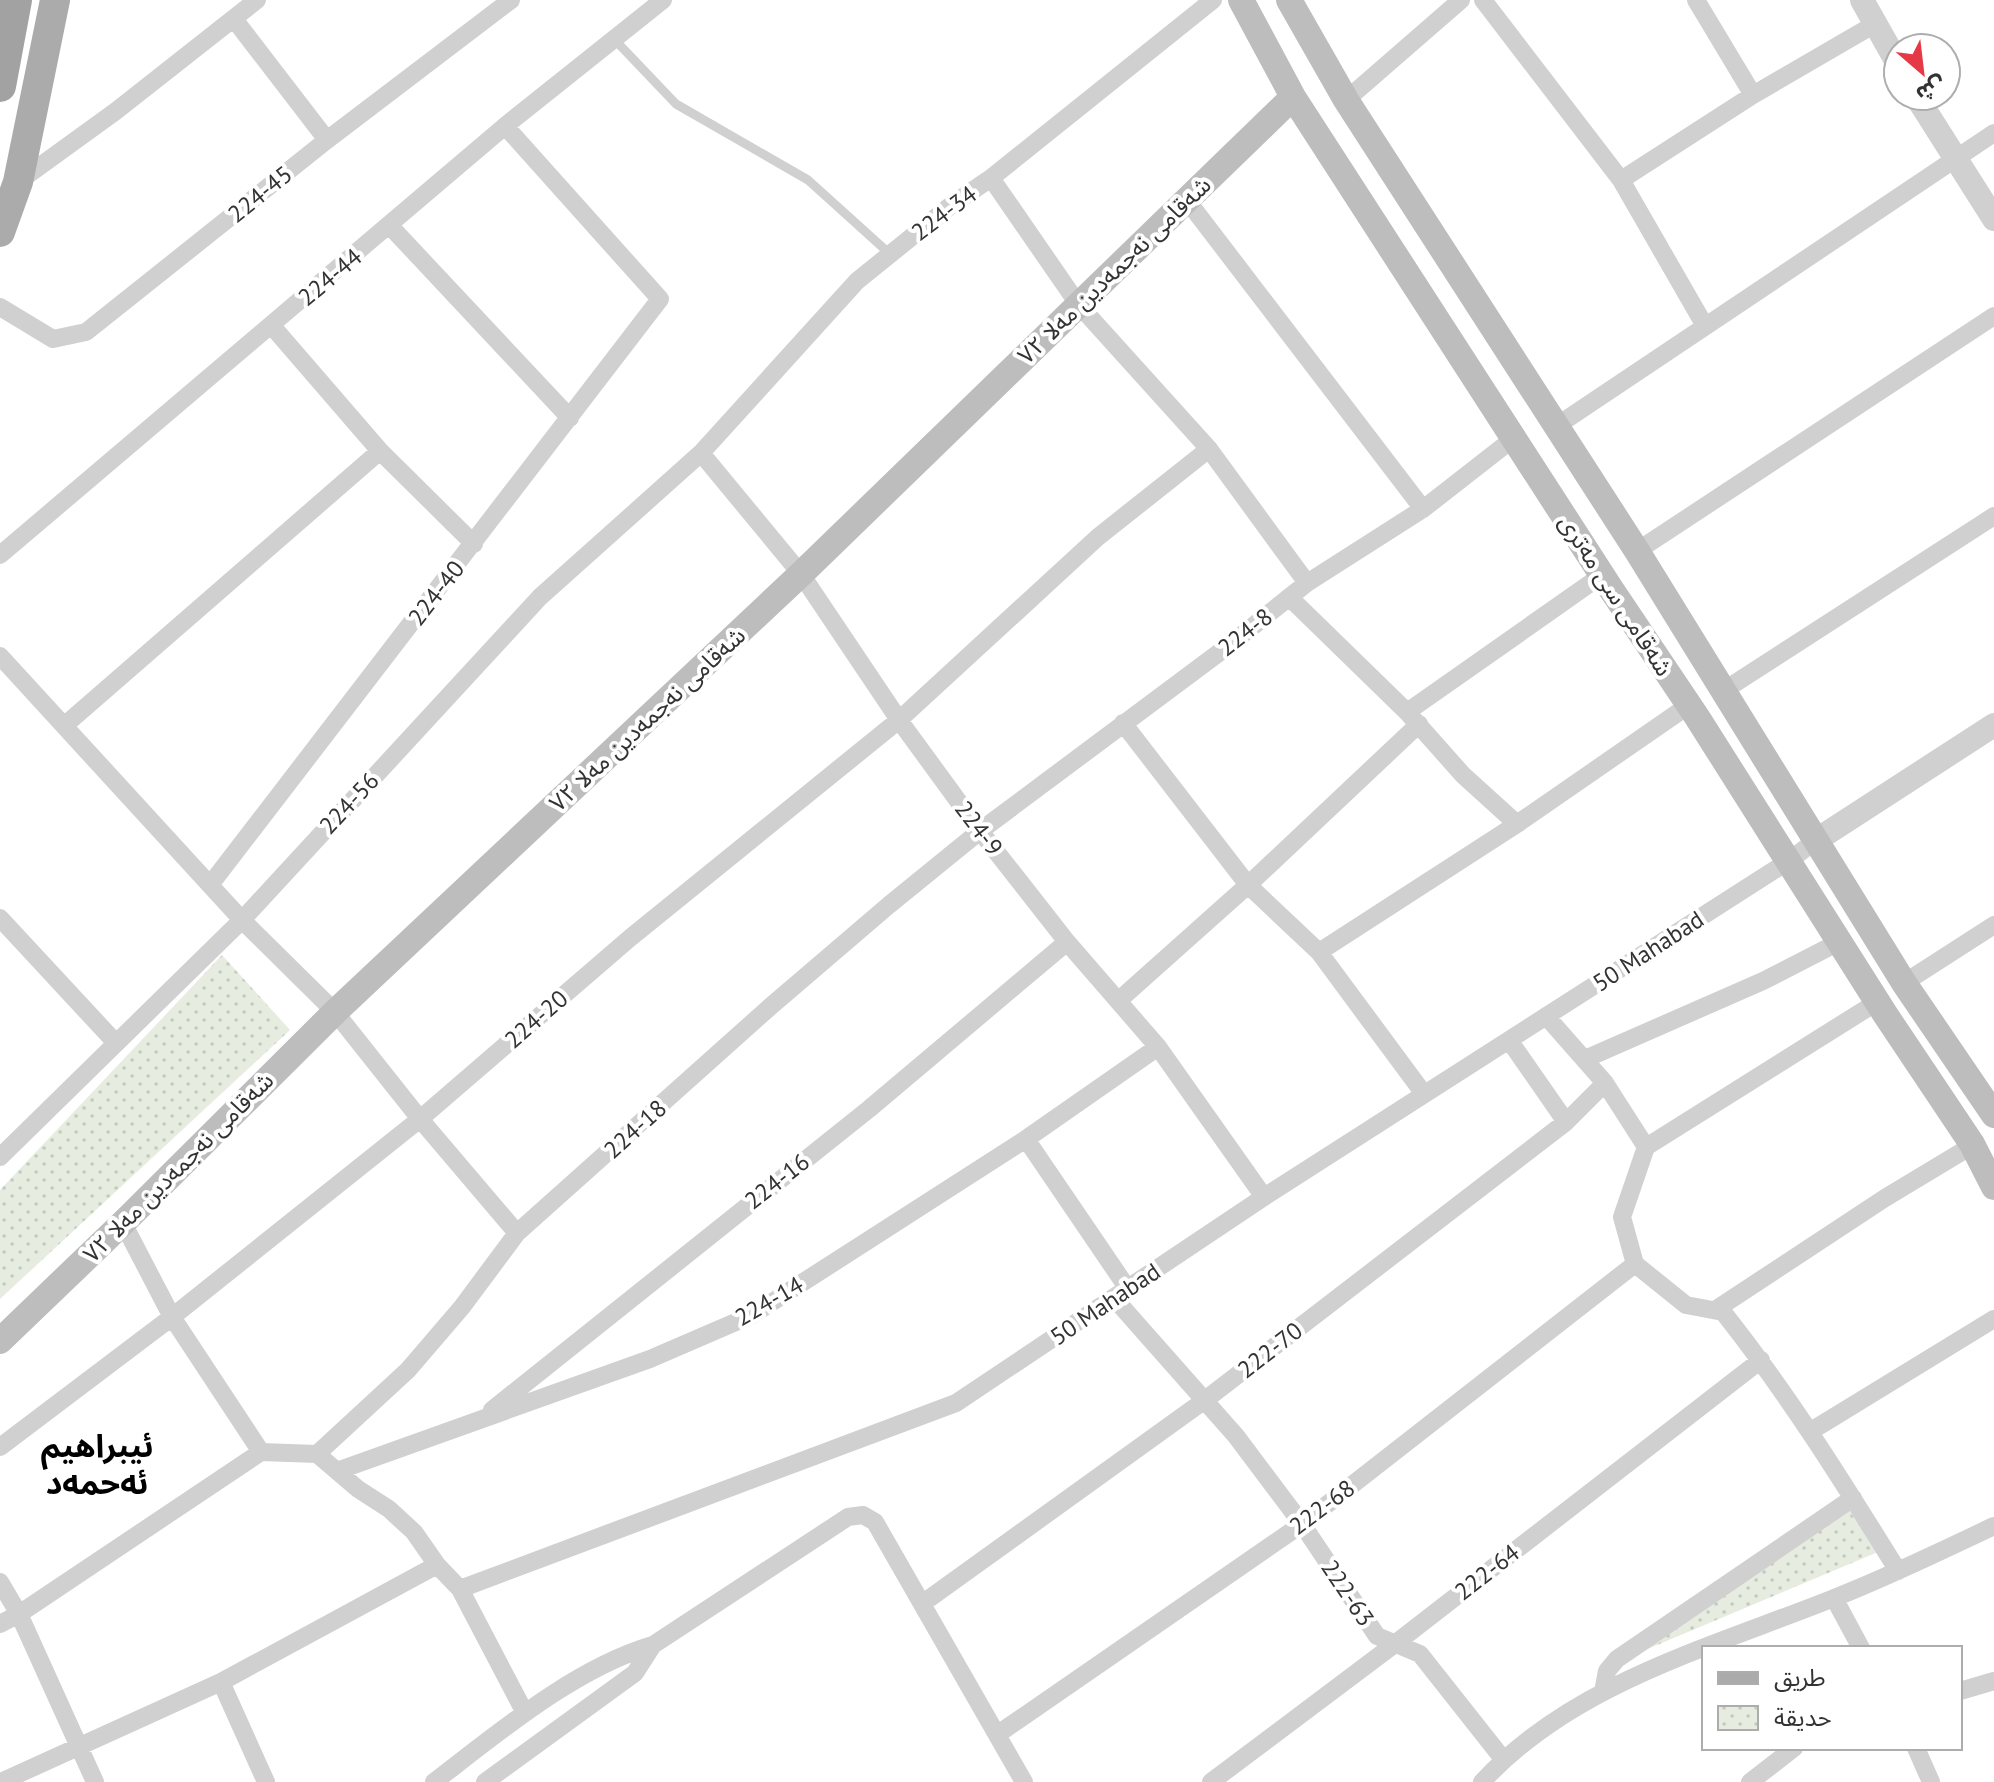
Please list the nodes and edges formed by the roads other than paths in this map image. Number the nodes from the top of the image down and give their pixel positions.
1 (16, 0) edge
2 (55, 0) edge
3 (257, 0) edge
4 (511, 0) edge
5 (663, 0) edge
6 (1213, 0) edge
7 (1241, 0) edge
8 (1289, 0) edge
9 (1461, 0) edge
10 (1483, 0) edge
11 (1696, 0) edge
12 (1862, 0) edge
13 (234, 19) junction
14 (1875, 24) junction
15 (1882, 36) edge
16 (614, 39) junction
17 (0, 86) edge
18 (1753, 95) junction
19 (1293, 97) junction
20 (1346, 100) junction
21 (1926, 112) edge
22 (505, 126) junction
23 (1994, 133) edge
24 (327, 140) junction
25 (1955, 158) junction
26 (991, 178) junction
27 (1621, 180) junction
28 (18, 182) junction
29 (1186, 199) junction
30 (1994, 219) edge
31 (390, 226) junction
32 (0, 232) edge
33 (890, 254) junction
34 (1078, 304) junction
35 (0, 307) edge
36 (1994, 316) edge
37 (272, 326) junction
38 (1705, 326) junction
39 (570, 418) junction
40 (1555, 427) junction
41 (1514, 438) junction
42 (1209, 449) junction
43 (380, 451) junction
44 (701, 453) junction
45 (1423, 509) junction
46 (1994, 516) edge
47 (474, 544) junction
48 (1637, 551) junction
49 (0, 555) edge
50 (801, 574) junction
51 (1602, 575) junction
52 (1307, 583) junction
53 (1289, 597) junction
54 (0, 656) edge
55 (1723, 691) junction
56 (1689, 705) junction
57 (1413, 718) junction
58 (899, 720) junction
59 (1123, 723) junction
60 (65, 725) junction
61 (1994, 725) edge
62 (1517, 824) junction
63 (980, 831) junction
64 (1815, 841) junction
65 (1790, 860) junction
66 (210, 885) junction
67 (1248, 885) junction
68 (0, 918) edge
69 (242, 920) junction
70 (1994, 925) edge
71 (1067, 942) junction
72 (1839, 942) junction
73 (1319, 952) junction
74 (1904, 983) junction
75 (1118, 1001) junction
76 (1877, 1002) junction
77 (335, 1012) junction
78 (1546, 1016) junction
79 (1509, 1040) junction
80 (115, 1042) junction
81 (1158, 1047) junction
82 (1585, 1059) junction
83 (1605, 1083) junction
84 (1424, 1094) junction
85 (1994, 1115) edge
86 (420, 1119) junction
87 (1566, 1122) junction
88 (1026, 1139) junction
89 (1973, 1145) junction
90 (3, 1147) edge
91 (1646, 1147) junction
92 (1994, 1187) edge
93 (1264, 1197) junction
94 (123, 1223) junction
95 (517, 1233) junction
96 (1635, 1264) junction
97 (1121, 1294) junction
98 (1715, 1310) junction
99 (172, 1317) junction
100 (1994, 1319) edge
101 (0, 1341) edge
102 (1761, 1360) junction
103 (1205, 1400) junction
104 (484, 1417) junction
105 (1811, 1431) junction
106 (0, 1447) edge
107 (261, 1452) junction
108 (317, 1454) junction
109 (337, 1471) junction
110 (1853, 1498) junction
111 (1302, 1524) junction
112 (1994, 1526) edge
113 (437, 1565) junction
114 (1898, 1571) junction
115 (0, 1582) edge
116 (460, 1589) junction
117 (1834, 1598) junction
118 (923, 1603) junction
119 (19, 1614) junction
120 (0, 1624) edge
121 (1396, 1643) junction
122 (653, 1645) junction
123 (1709, 1646) edge
124 (1860, 1646) edge
125 (1702, 1649) edge
126 (1994, 1681) edge
127 (221, 1682) junction
128 (1962, 1690) edge
129 (1603, 1692) junction
130 (525, 1713) junction
131 (998, 1734) junction
132 (79, 1747) junction
133 (1791, 1750) edge
134 (1917, 1750) edge
135 (1503, 1759) junction
136 (1221, 1779) edge
137 (1, 1782) edge
138 (95, 1782) edge
139 (266, 1782) edge
140 (434, 1782) edge
141 (485, 1782) edge
142 (1024, 1782) edge
143 (1482, 1782) edge
144 (1750, 1782) edge
145 (1931, 1782) edge

1 - 17 highway
2 - 28 main road
3 - 13 street
4 - 24 street, 224-45
5 - 16 street, 224-44
6 - 26 street, 224-34
7 - 19 main road, شەقامی سی مەتری
8 - 20 main road, شەقامی سی مەتری
9 - 20 street
10 - 27 street
11 - 18 street
12 - 14 street
13 - 24 street
13 - 28 street
14 - 15 street
14 - 18 street
16 - 22 street, 224-44
16 - 33 lane
18 - 27 street
19 - 29 main road, شەقامی نەجمەدین مەلا ٧٢
19 - 41 main road, شەقامی سی مەتری
20 - 40 main road, شەقامی سی مەتری
21 - 25 street
22 - 31 street, 224-44
22 - 39 street, 224-40
23 - 25 street
24 - 35 street, 224-45
25 - 30 street
25 - 38 street
26 - 33 street, 224-34
26 - 34 street
27 - 38 street
28 - 32 main road
29 - 34 main road, شەقامی نەجمەدین مەلا ٧٢
29 - 45 street
31 - 37 street, 224-44
31 - 39 street
33 - 44 street, 224-34
34 - 42 street
34 - 50 main road, شەقامی نەجمەدین مەلا ٧٢
36 - 48 street
37 - 43 street
37 - 49 street, 224-44
38 - 40 street
39 - 47 street, 224-40
40 - 48 main road, شەقامی سی مەتری
41 - 45 street, 224-8
41 - 51 main road, شەقامی سی مەتری
42 - 52 street
42 - 58 street, 224-20
43 - 47 street
43 - 60 street
44 - 50 street, 224-9
44 - 69 street, 224-56
45 - 52 street, 224-8
46 - 55 street
47 - 66 street, 224-40
48 - 55 main road, شەقامی سی مەتری
50 - 58 street, 224-9
50 - 77 main road, شەقامی نەجمەدین مەلا ٧٢
51 - 56 main road, شەقامی سی مەتری
51 - 57 street
52 - 53 street, 224-8
53 - 57 street
53 - 59 street, 224-8
54 - 60 street
55 - 64 main road, شەقامی سی مەتری
56 - 62 street
56 - 65 main road, شەقامی سی مەتری
57 - 62 street
57 - 67 street
58 - 63 street, 224-9
58 - 86 street, 224-20
59 - 63 street, 224-8
59 - 67 street
60 - 66 street
61 - 64 street
62 - 73 street
63 - 71 street, 224-9
63 - 95 street, 224-18
64 - 65 street, 50 Mahabad
64 - 74 main road, شەقامی سی مەتری
65 - 72 main road, شەقامی سی مەتری
65 - 78 street, 50 Mahabad
66 - 69 street
67 - 73 street
67 - 75 street
68 - 80 street
69 - 77 street
69 - 80 street, 224-56
70 - 74 street
71 - 75 street, 224-9
71 - 104 street, 224-16
72 - 76 main road, شەقامی سی مەتری
72 - 82 street
73 - 84 street
74 - 85 main road, شەقامی سی مەتری
75 - 81 street, 224-9
76 - 89 main road, شەقامی سی مەتری
76 - 91 street
77 - 86 street
77 - 94 main road, شەقامی نەجمەدین مەلا ٧٢
78 - 79 street, 50 Mahabad
78 - 82 street
79 - 84 street, 50 Mahabad
79 - 87 street
80 - 90 street, 224-56
81 - 88 street, 224-14
81 - 93 street, 224-9
82 - 83 street
83 - 87 street, 222-70
83 - 91 street
84 - 93 street, 50 Mahabad
86 - 95 street
86 - 99 street, 224-20
87 - 103 street, 222-70
88 - 97 street, 222-63
88 - 104 street, 224-14
89 - 92 main road, شەقامی سی مەتری
89 - 98 street
91 - 96 street
93 - 97 street, 50 Mahabad
94 - 99 street
94 - 101 main road, شەقامی نەجمەدین مەلا ٧٢
95 - 108 street, 224-18
96 - 98 street
96 - 111 street, 222-68
97 - 103 street, 222-63
97 - 116 street, 50 Mahabad
98 - 102 street
99 - 106 street, 224-20
99 - 107 street
100 - 105 street
102 - 105 street
102 - 121 street, 222-64
103 - 111 street, 222-63
103 - 118 street, 222-70
104 - 109 street, 224-14
105 - 110 street
107 - 108 street
107 - 119 street
108 - 109 street
109 - 113 street
110 - 114 street
110 - 129 street
111 - 121 street, 222-63
111 - 131 street, 222-68
112 - 114 street
113 - 116 street
113 - 127 street
114 - 117 street
115 - 119 street
116 - 130 street
117 - 123 street
117 - 124 street
118 - 122 street
118 - 131 street
119 - 120 street
119 - 132 street
121 - 135 street, 222-63
121 - 136 street, 222-64
122 - 130 street
122 - 141 street
125 - 129 street
126 - 128 street
127 - 132 street
127 - 139 street
129 - 135 street
130 - 140 street
131 - 142 street
132 - 137 street
132 - 138 street
133 - 144 street
134 - 145 street
135 - 143 street

